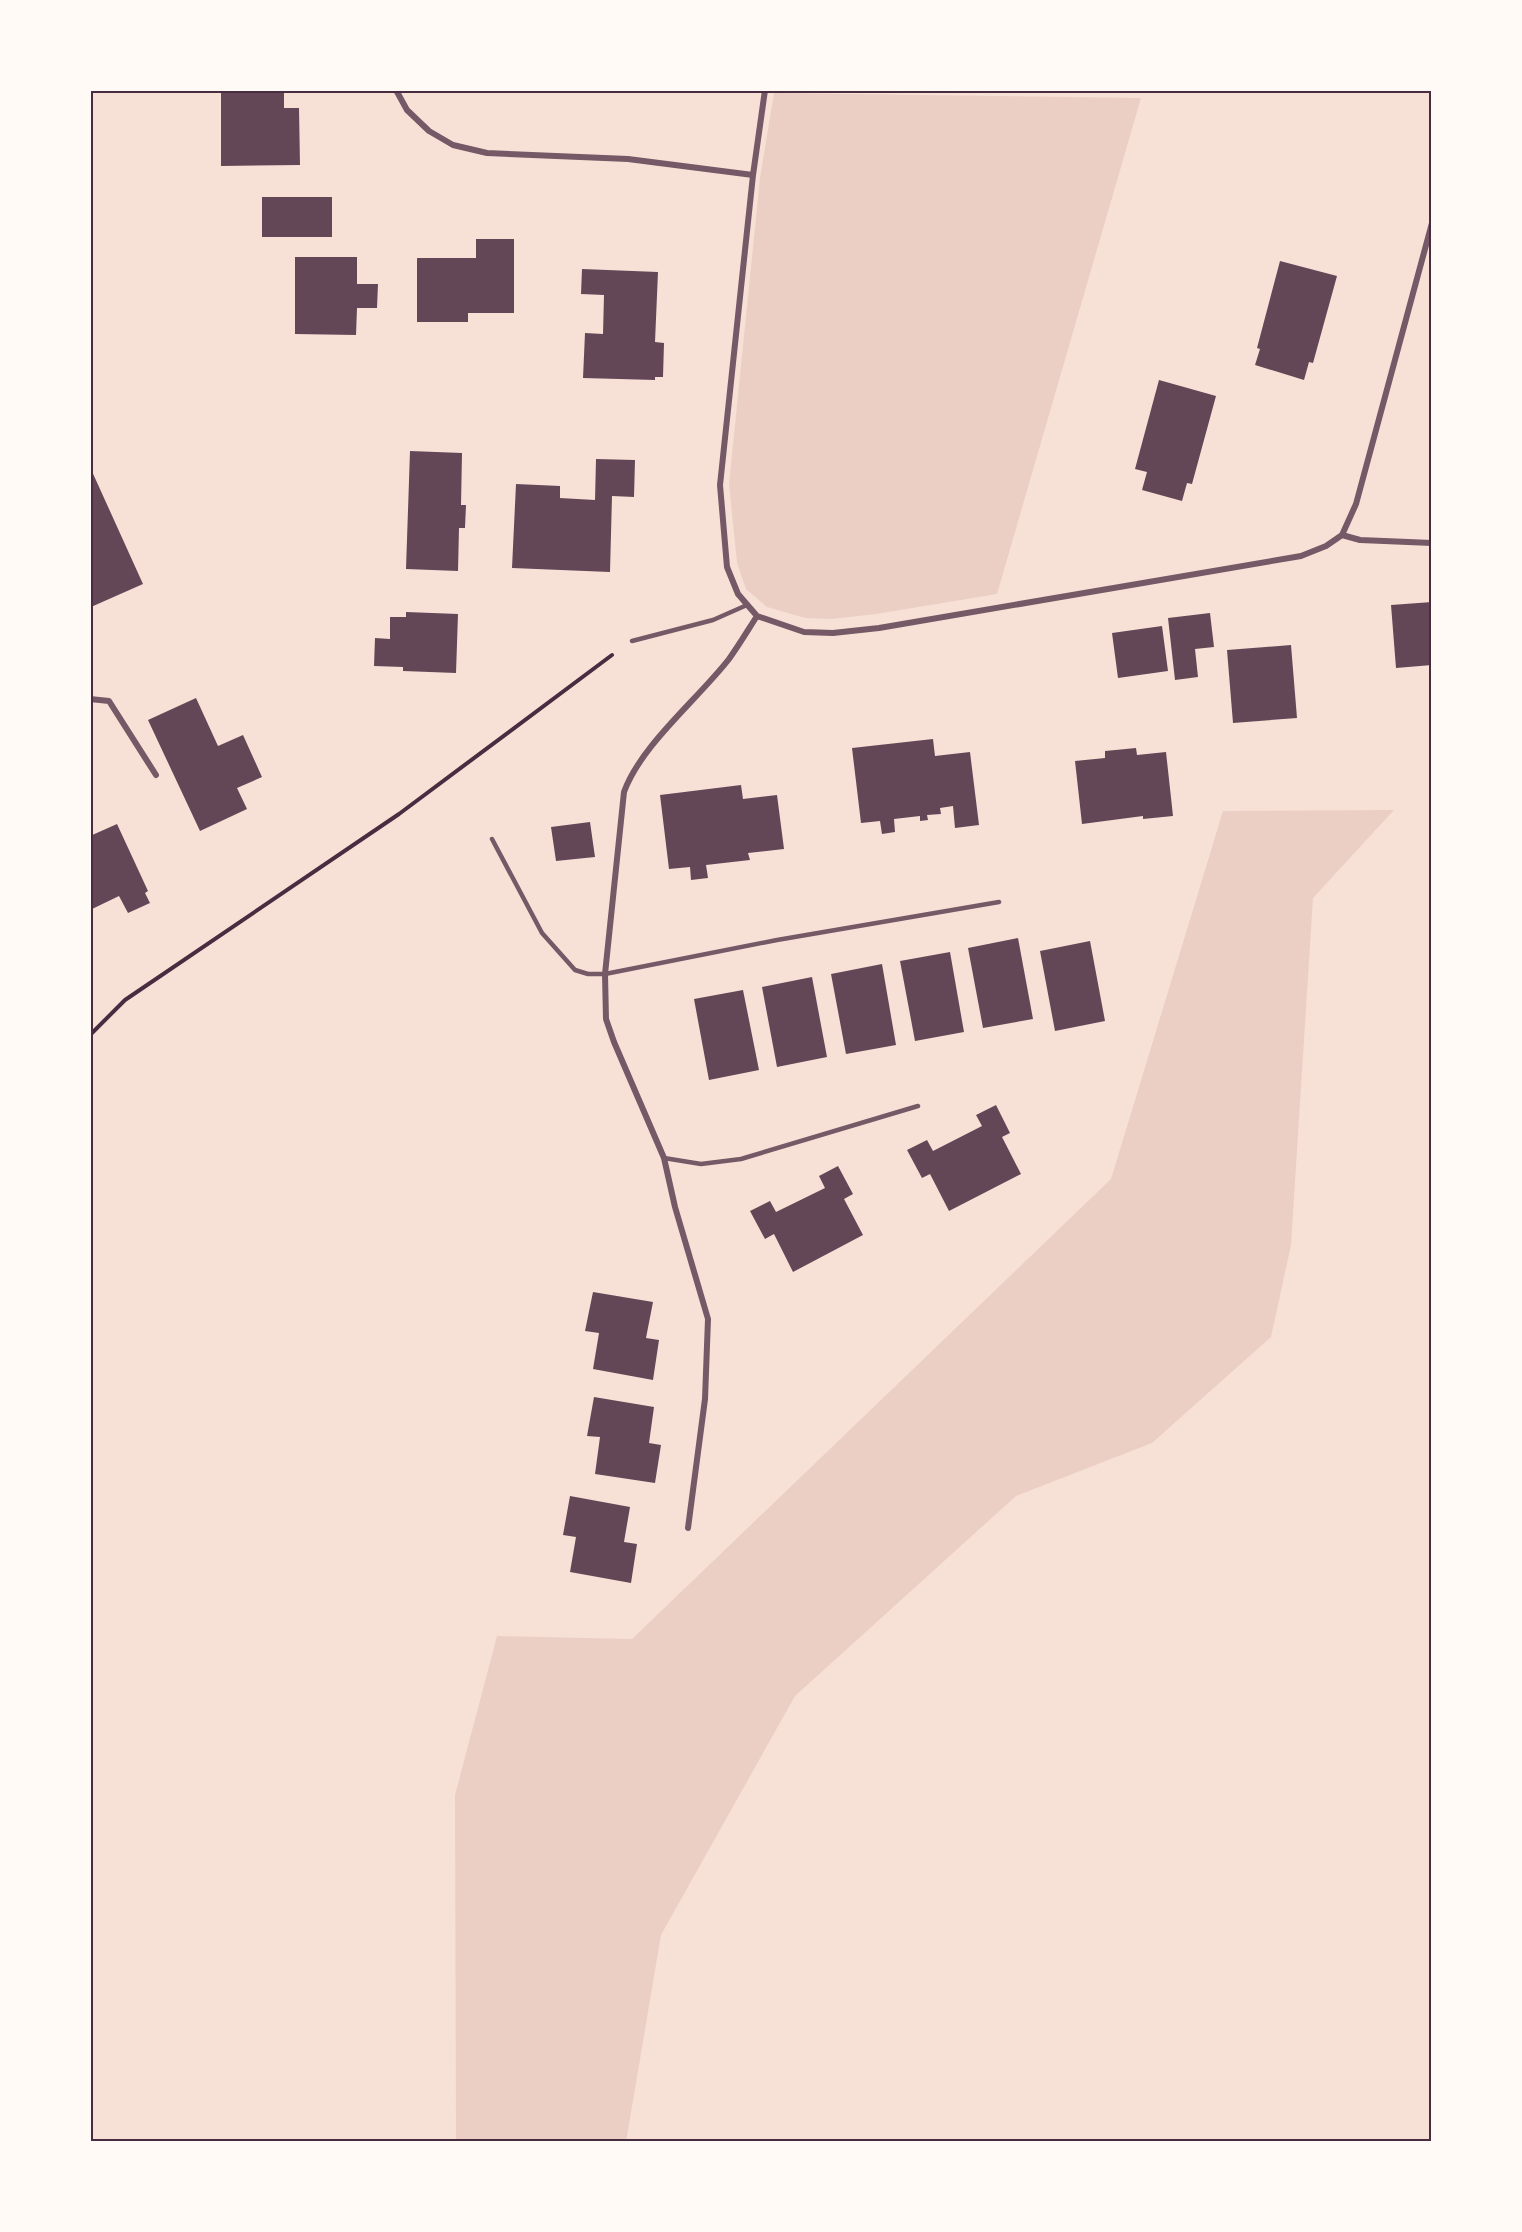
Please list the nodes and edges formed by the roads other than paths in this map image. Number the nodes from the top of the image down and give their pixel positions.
1 (396, 90) edge
2 (765, 90) edge
3 (753, 175) junction
4 (1432, 223) edge
5 (1342, 535) junction
6 (1432, 543) edge
7 (747, 605) junction
8 (757, 616) junction
9 (632, 641) road end
10 (90, 699) edge
11 (156, 775) dead end
12 (492, 838) dead end
13 (999, 902) dead end
14 (605, 975) junction
15 (918, 1106) dead end
16 (664, 1158) junction
17 (688, 1528) dead end

1 - 3 street
2 - 3 street
3 - 7 street
4 - 5 street
5 - 6 street
5 - 8 street
7 - 8 street
7 - 9 lane
8 - 14 street
10 - 11 street
12 - 14 lane
13 - 14 lane
14 - 16 street
15 - 16 lane
16 - 17 street

